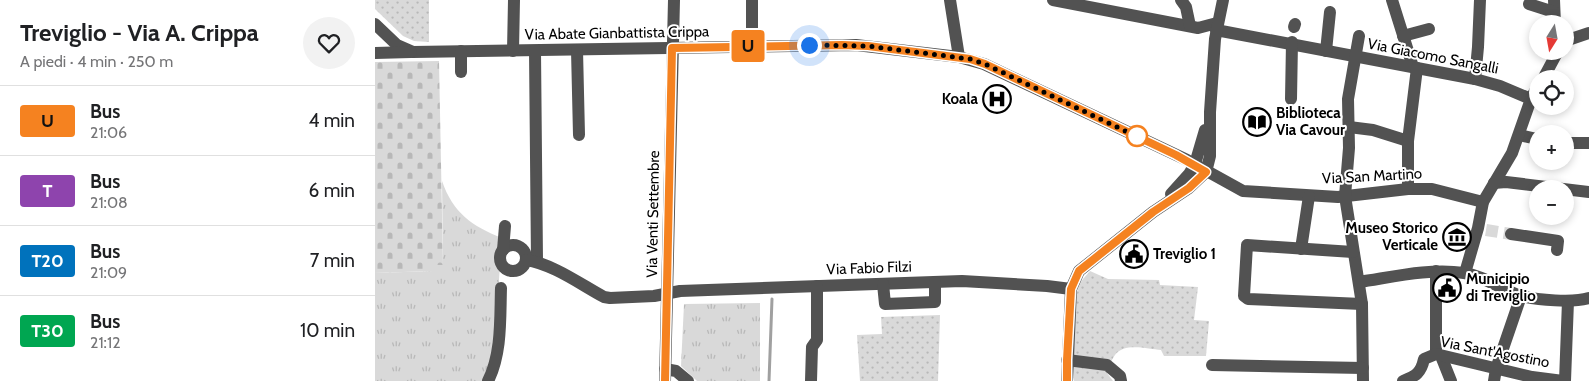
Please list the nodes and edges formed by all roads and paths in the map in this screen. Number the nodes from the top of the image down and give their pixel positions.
1 (514, 0) edge
2 (674, 0) edge
3 (950, 0) edge
4 (1053, 0) edge
5 (1181, 0) edge
6 (1392, 0) edge
7 (1480, 0) edge
8 (752, 1) edge
9 (1222, 1) edge
10 (1529, 4) dead end
11 (1330, 12) dead end
12 (1555, 12) edge
13 (375, 24) edge
14 (1194, 27) junction
15 (1429, 29) dead end
16 (1216, 31) junction
17 (1589, 33) edge
18 (1359, 36) dead end
19 (1403, 36) junction
20 (1574, 38) edge
21 (1291, 43) junction
22 (752, 46) junction
23 (672, 48) junction
24 (577, 50) junction
25 (461, 51) junction
26 (535, 51) junction
27 (1326, 51) junction
28 (413, 52) junction
29 (513, 52) junction
30 (375, 53) edge
31 (959, 57) junction
32 (1356, 58) junction
33 (1415, 68) junction
34 (461, 72) dead end
35 (1475, 79) junction
36 (1529, 98) edge
37 (1291, 99) dead end
38 (1529, 105) edge
39 (1349, 127) junction
40 (579, 135) dead end
41 (1519, 135) junction
42 (1529, 137) edge
43 (1407, 141) junction
44 (1574, 143) edge
45 (1589, 143) edge
46 (1201, 168) junction
47 (1494, 183) junction
48 (1408, 190) junction
49 (1589, 192) edge
50 (1309, 196) junction
51 (1345, 196) junction
52 (1483, 202) junction
53 (505, 226) dead end
54 (1511, 234) tunnel mouth
55 (1301, 249) junction
56 (1557, 250) dead end
57 (1353, 252) junction
58 (502, 256) junction
59 (527, 263) junction
60 (1436, 271) junction
61 (1465, 273) junction
62 (935, 282) junction
63 (1359, 282) junction
64 (883, 284) junction
65 (817, 286) junction
66 (501, 288) junction
67 (1071, 289) junction
68 (667, 293) junction
69 (1521, 296) junction
70 (1589, 298) edge
71 (1568, 301) junction
72 (1362, 304) junction
73 (1439, 355) junction
74 (1067, 360) junction
75 (1213, 366) dead end
76 (1363, 374) edge
77 (665, 375) edge
78 (1495, 375) edge
79 (488, 381) edge
80 (688, 381) edge
81 (811, 381) edge
82 (1067, 381) edge
83 (1121, 381) edge
84 (1403, 381) edge
85 (1451, 381) edge
86 (1564, 381) edge

1 - 29 street, Via Abate Gianbattista Crippa
2 - 23 street, Via Venti Settembre
3 - 31 street
4 - 14 street, Via Giacomo Sangalli
5 - 14 street
6 - 19 street
7 - 35 street
8 - 22 street
9 - 16 street
10 - 12 street
11 - 27 street
13 - 28 street, Via Abate Gianbattista Crippa
14 - 16 street, Via Giacomo Sangalli
15 - 19 street
16 - 21 street, Via Giacomo Sangalli
16 - 46 street
17 - 20 street
18 - 32 street, Via Giacomo Sangalli
19 - 33 street
21 - 27 street, Via Giacomo Sangalli
21 - 37 street
22 - 23 street, Via Abate Gianbattista Crippa
22 - 31 street, Via Abate Gianbattista Crippa
23 - 24 street, Via Abate Gianbattista Crippa
23 - 68 street, Via Venti Settembre
24 - 26 street, Via Abate Gianbattista Crippa
24 - 40 street
25 - 28 street, Via Abate Gianbattista Crippa
25 - 29 street, Via Abate Gianbattista Crippa
25 - 34 street
26 - 29 street, Via Abate Gianbattista Crippa
26 - 59 street
27 - 32 street, Via Giacomo Sangalli
28 - 30 street
31 - 46 street, Via Abate Gianbattista Crippa
32 - 33 street, Via Giacomo Sangalli
32 - 39 street
33 - 35 street, Via Giacomo Sangalli
33 - 43 street
35 - 36 street, Via Giacomo Sangalli
38 - 41 street
39 - 43 street
39 - 51 street
41 - 42 street
41 - 47 street
43 - 48 street
44 - 45 street
46 - 50 street, Via San Martino
46 - 67 street
47 - 49 street
47 - 52 street
48 - 51 street, Via San Martino
48 - 52 street, Via San Martino
50 - 51 street, Via San Martino
50 - 55 street
51 - 57 street
52 - 61 street
53 - 58 street
54 - 56 street
55 - 57 street
55 - 72 street
57 - 63 street
58 - 59 street
58 - 59 street
58 - 66 street
59 - 66 street
59 - 68 street, Via Fabio Filzi
60 - 61 street
60 - 63 street
60 - 73 street
61 - 69 street
62 - 64 street, Via Fabio Filzi
62 - 64 street
62 - 67 street, Via Fabio Filzi
63 - 72 street
64 - 65 street, Via Fabio Filzi
65 - 68 street, Via Fabio Filzi
65 - 81 street
66 - 79 street
67 - 74 street
68 - 77 street, Via Venti Settembre
69 - 71 street
69 - 78 street
70 - 71 street
71 - 86 street
72 - 76 street
73 - 78 street, Via Sant'Agostino
73 - 84 street, Via Sant'Agostino
73 - 85 street
74 - 82 street
74 - 83 street
75 - 76 street
77 - 80 street
78 - 86 street, Via Sant'Agostino

